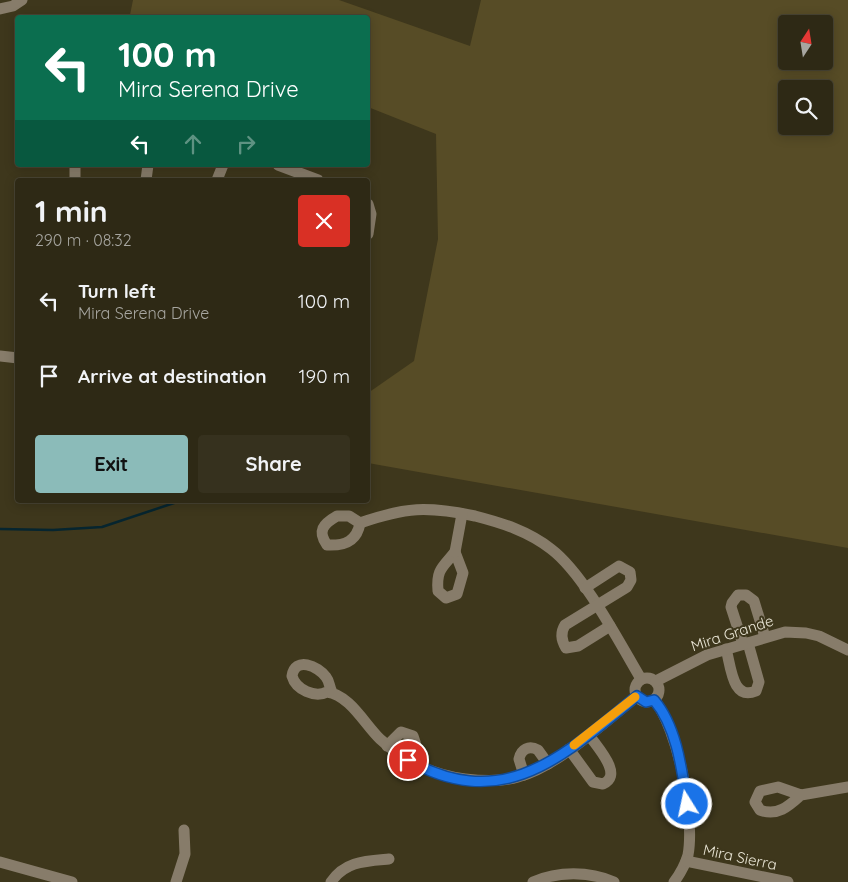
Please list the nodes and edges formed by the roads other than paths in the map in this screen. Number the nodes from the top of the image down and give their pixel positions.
1 (22, 0) edge
2 (0, 9) edge
3 (282, 167) edge
4 (300, 177) edge
5 (0, 356) edge
6 (15, 358) edge
7 (462, 514) junction
8 (360, 523) dead end
9 (455, 552) dead end
10 (585, 588) junction
11 (596, 606) junction
12 (610, 626) junction
13 (765, 637) junction
14 (745, 643) junction
15 (726, 649) junction
16 (848, 650) edge
17 (641, 679) junction
18 (656, 681) junction
19 (332, 692) dead end
20 (637, 696) junction
21 (654, 700) junction
22 (589, 735) junction
23 (387, 746) junction
24 (569, 749) junction
25 (408, 760) junction
26 (548, 764) junction
27 (524, 775) junction
28 (848, 787) edge
29 (801, 795) junction
30 (184, 830) dead end
31 (389, 859) dead end
32 (686, 860) junction
33 (0, 862) edge
34 (56, 880) edge
35 (72, 882) edge
36 (176, 882) edge
37 (331, 882) edge
38 (533, 882) edge
39 (614, 882) edge
40 (674, 882) edge
41 (788, 882) edge

1 - 2 street
3 - 4 street
5 - 6 street
7 - 8 street
7 - 9 street
7 - 10 street
10 - 11 street
10 - 11 street
11 - 12 street
11 - 12 street
12 - 17 street
13 - 14 street, Mira Grande
13 - 14 street
13 - 16 street, Mira Grande
14 - 15 street, Mira Grande
14 - 15 street
15 - 18 street, Mira Grande
17 - 18 street
17 - 20 street
18 - 21 street
19 - 23 street
20 - 21 street
20 - 22 street
21 - 32 street
22 - 24 street
22 - 24 street
23 - 25 street
23 - 25 street
24 - 26 street
25 - 27 street
26 - 27 street
26 - 27 street
28 - 29 street
29 - 29 street
30 - 36 street
31 - 37 street
32 - 40 street
32 - 41 street, Mira Sierra
33 - 34 street
34 - 35 street
38 - 39 street

